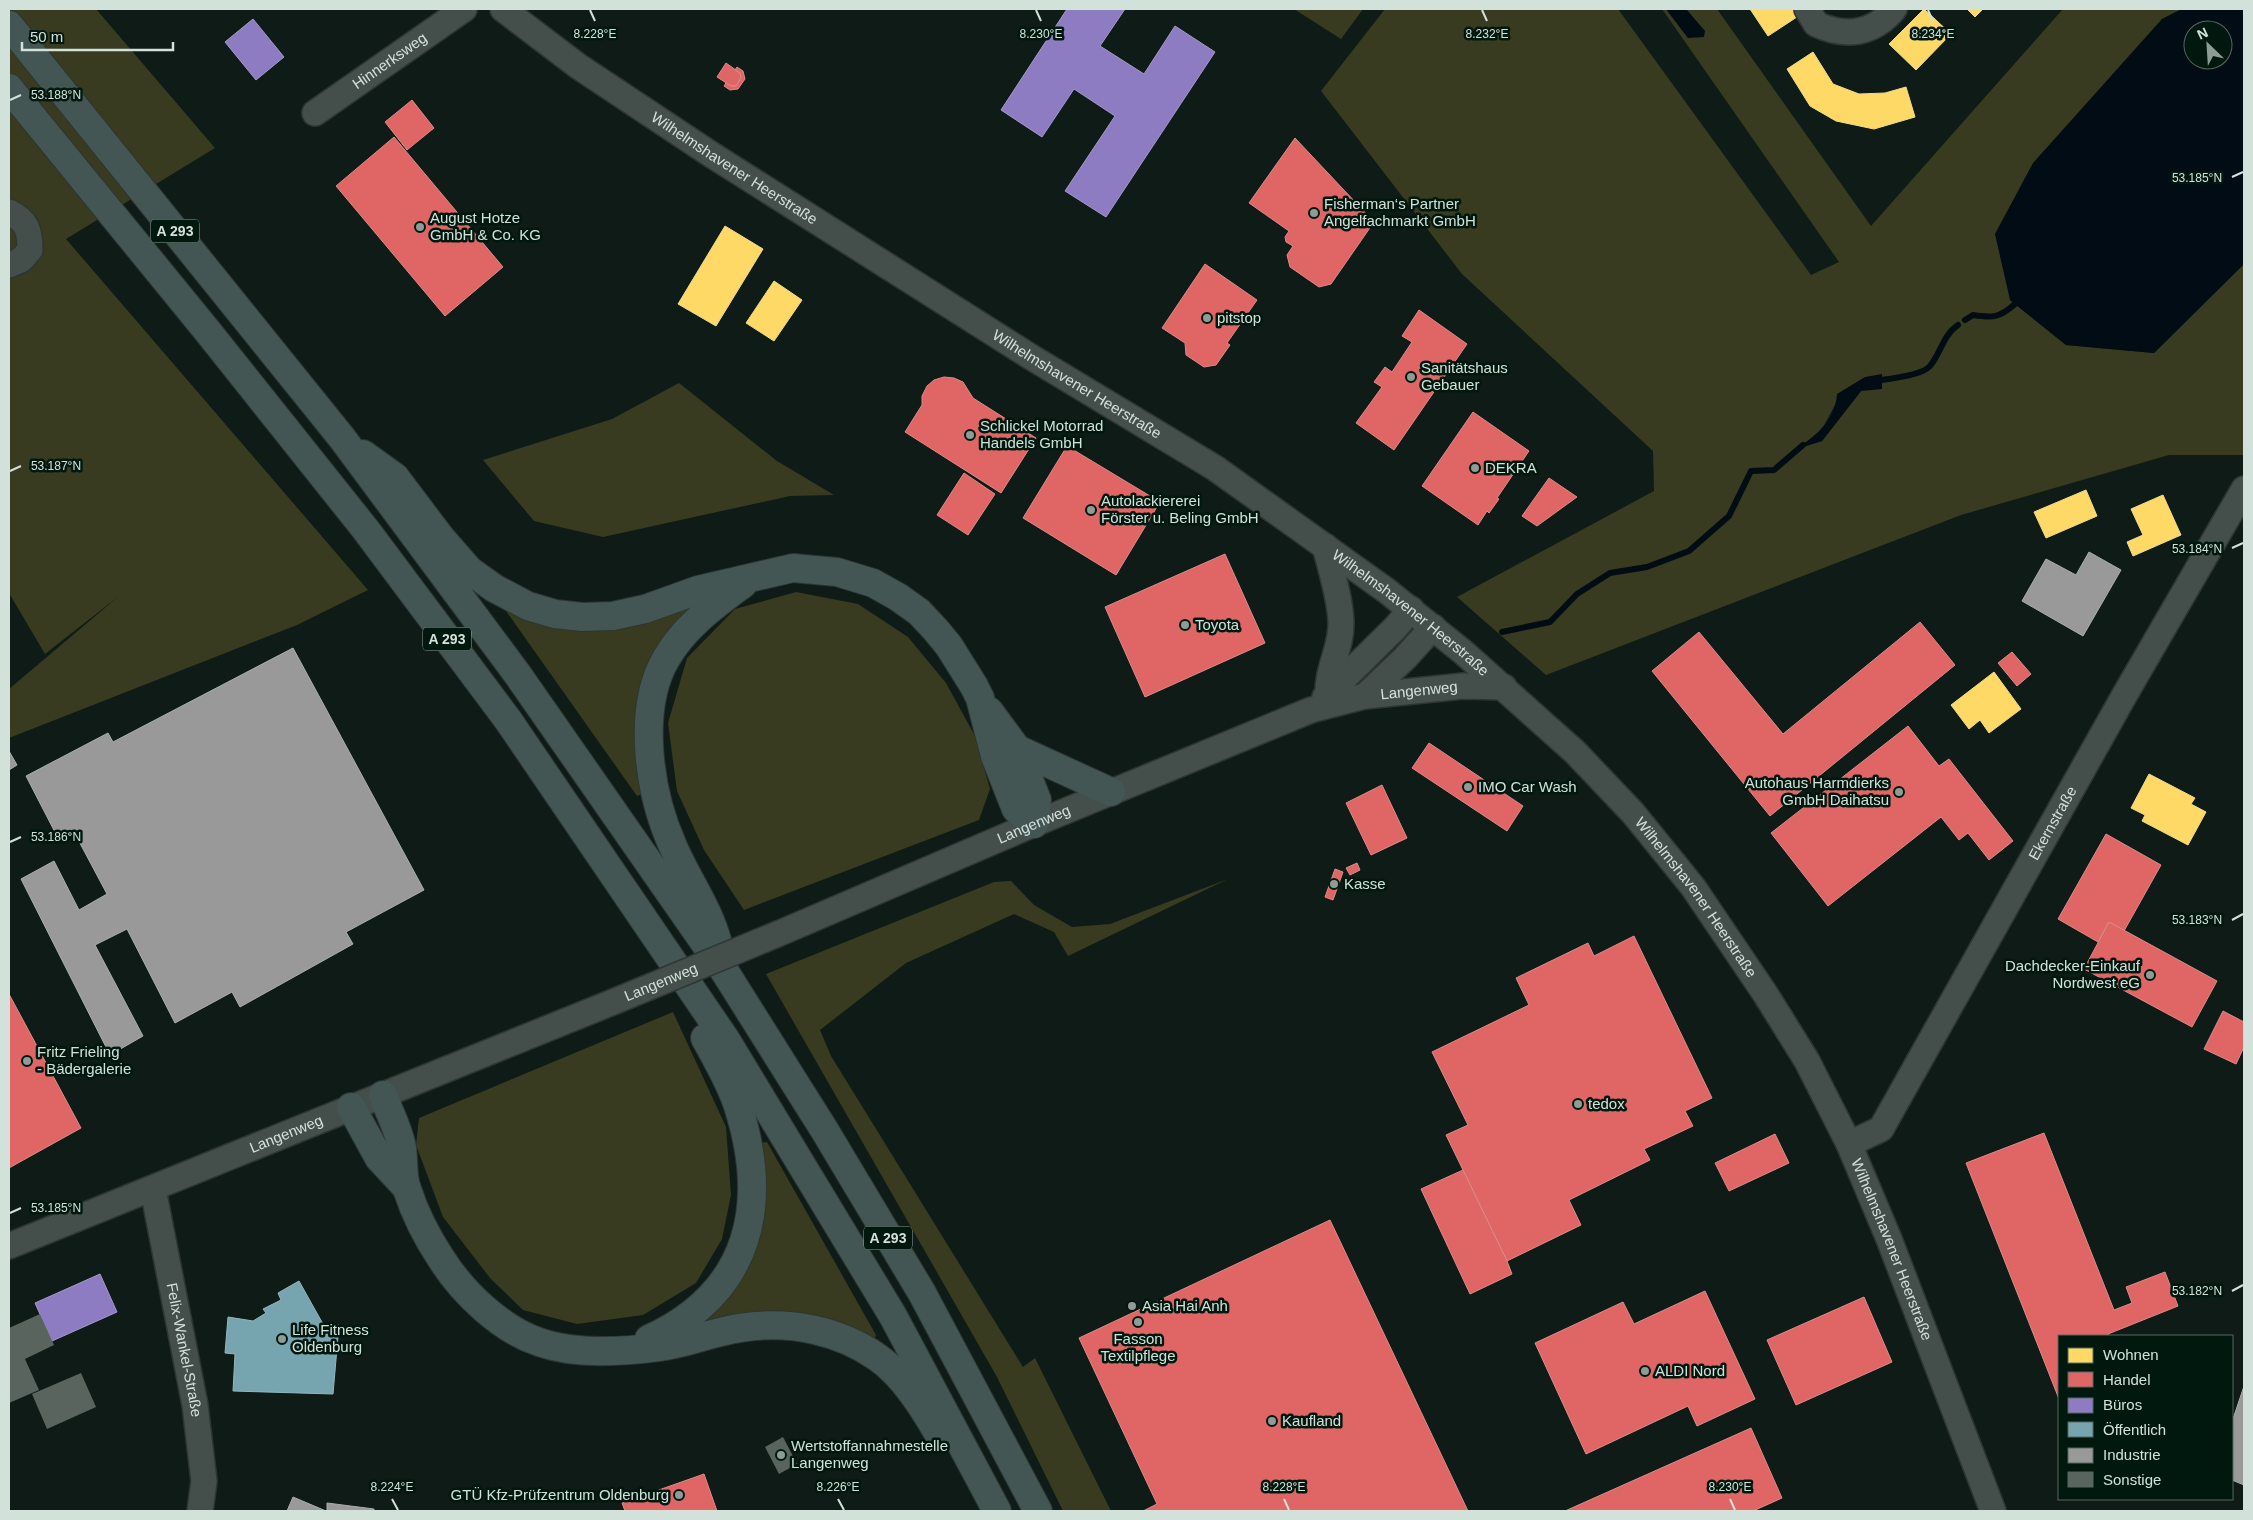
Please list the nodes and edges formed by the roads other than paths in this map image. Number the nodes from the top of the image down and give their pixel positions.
1 (464, 9) edge
2 (503, 9) edge
3 (1806, 9) edge
4 (1894, 9) edge
5 (9, 25) edge
6 (9, 88) edge
7 (315, 113) dead end
8 (9, 212) edge
9 (9, 265) edge
10 (342, 438) junction
11 (2244, 489) edge
12 (1325, 546) junction
13 (750, 579) junction
14 (1411, 610) junction
15 (1433, 627) junction
16 (1504, 687) junction
17 (1365, 696) junction
18 (980, 698) junction
19 (1319, 702) junction
20 (1017, 749) junction
21 (1110, 792) junction
22 (1034, 824) junction
23 (669, 958) junction
24 (725, 972) junction
25 (383, 1094) junction
26 (351, 1108) junction
27 (1850, 1144) junction
28 (406, 1187) junction
29 (153, 1189) junction
30 (9, 1246) edge
31 (619, 1350) junction
32 (200, 1511) edge
33 (981, 1511) edge
34 (997, 1511) edge
35 (1038, 1511) edge
36 (1993, 1511) edge

1 - 7 street, Hinnerksweg
2 - 12 street, Wilhelmshavener Heerstraße
3 - 4 street
5 - 10 highway, A 293
6 - 23 highway, A 293
8 - 9 street
10 - 13 highway
10 - 24 highway, A 293
11 - 27 street, Ekernstraße
12 - 14 street, Wilhelmshavener Heerstraße
12 - 19 street
13 - 18 highway
13 - 24 highway
14 - 15 street, Wilhelmshavener Heerstraße
14 - 19 street, Langenweg
15 - 16 street, Wilhelmshavener Heerstraße
15 - 17 street, Langenweg
16 - 17 street, Langenweg
16 - 27 street, Wilhelmshavener Heerstraße
17 - 19 street, Langenweg
18 - 20 highway
18 - 22 highway
19 - 21 street, Langenweg
20 - 21 highway
20 - 22 highway
21 - 22 street, Langenweg
22 - 25 street, Langenweg, bridge
23 - 31 highway
23 - 34 highway, A 293
24 - 35 highway, A 293
25 - 26 street, Langenweg
25 - 28 highway
26 - 28 highway
26 - 29 street, Langenweg
27 - 36 street, Wilhelmshavener Heerstraße
28 - 31 highway
29 - 30 street, Langenweg
29 - 32 street, Felix-Wankel-Straße
31 - 33 highway

